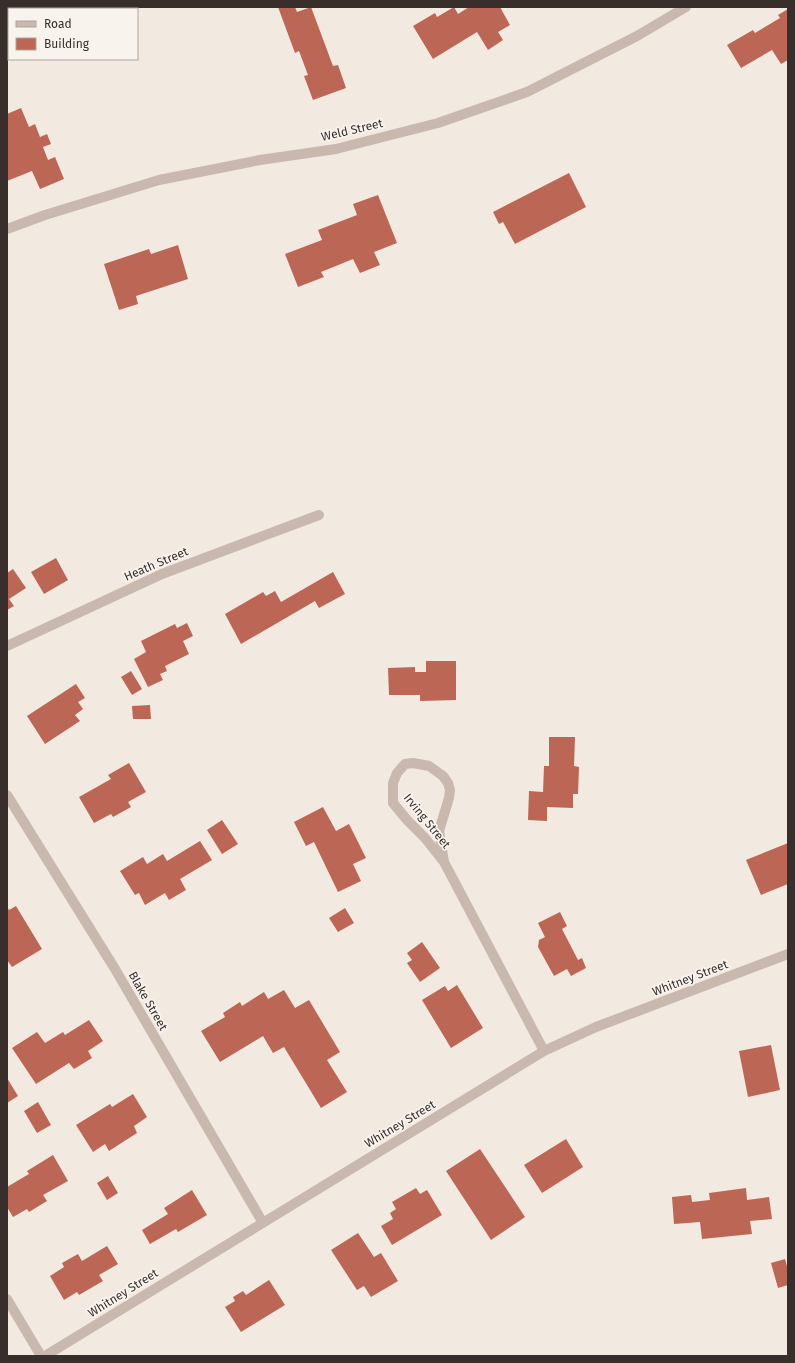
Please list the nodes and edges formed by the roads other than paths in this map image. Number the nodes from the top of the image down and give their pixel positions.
1 (686, 7) edge
2 (7, 229) edge
3 (319, 515) dead end
4 (7, 646) edge
5 (7, 795) edge
6 (444, 862) junction
7 (788, 954) edge
8 (544, 1051) junction
9 (263, 1223) junction
10 (7, 1299) edge
11 (41, 1356) edge
12 (45, 1356) edge

1 - 2 street, Weld Street
3 - 4 street, Heath Street
5 - 9 street, Blake Street
6 - 6 street, Irving Street
6 - 8 street, Irving Street
7 - 8 street, Whitney Street
8 - 9 street, Whitney Street
9 - 12 street, Whitney Street
10 - 11 street

